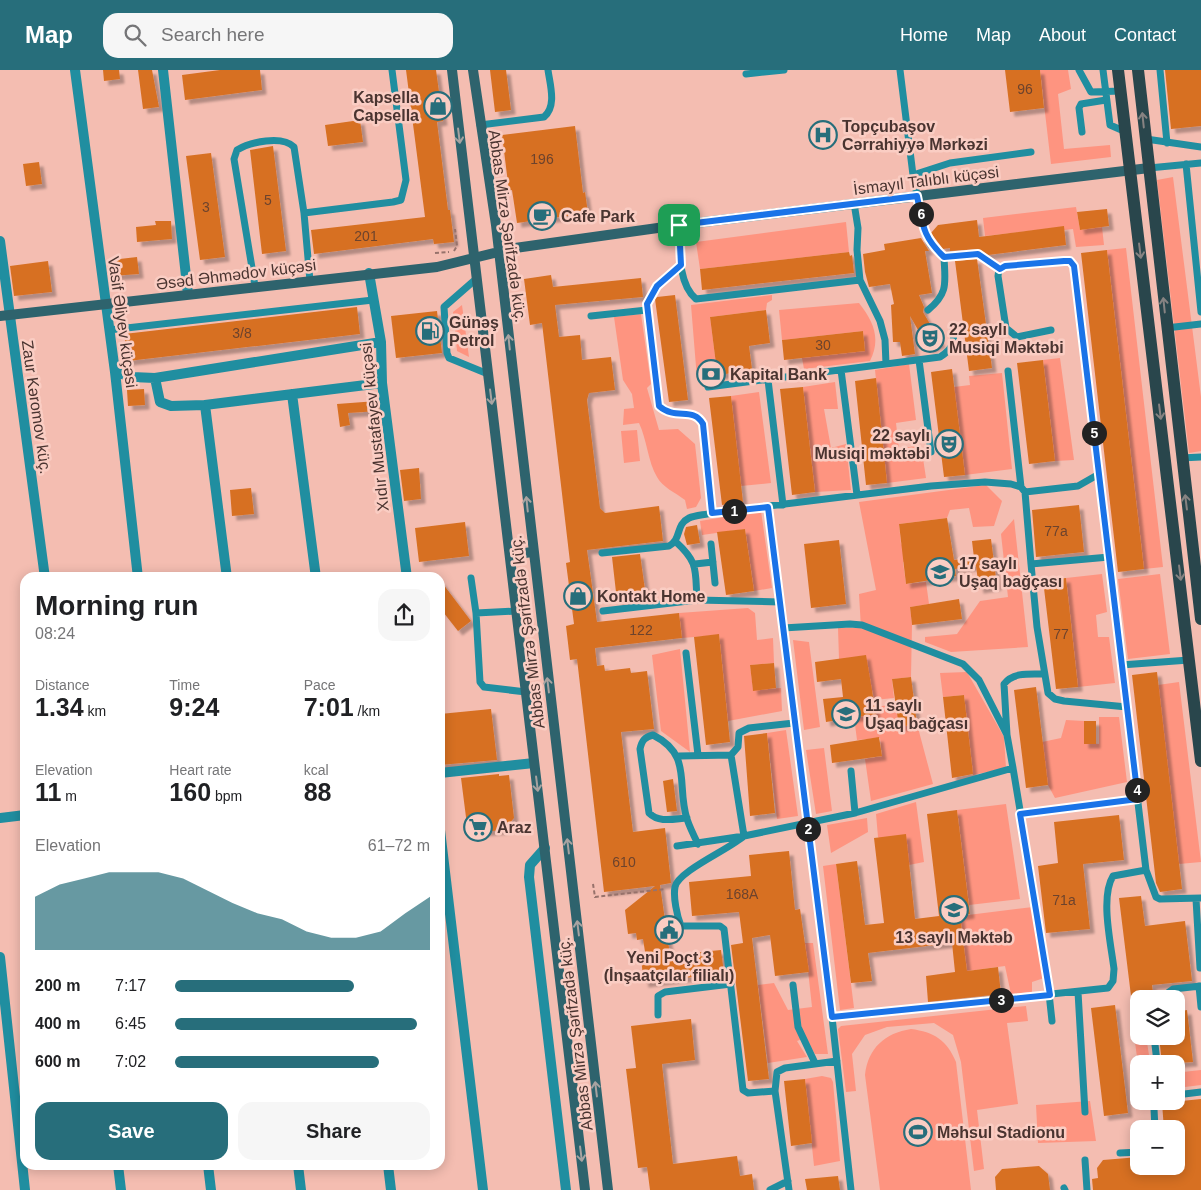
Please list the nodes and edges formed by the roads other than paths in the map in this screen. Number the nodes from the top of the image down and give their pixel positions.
1 (75, 70) edge
2 (163, 70) edge
3 (392, 70) edge
4 (452, 70) edge
5 (473, 70) edge
6 (548, 70) edge
7 (784, 70) edge
8 (900, 70) edge
9 (1079, 70) edge
10 (1103, 70) edge
11 (1118, 70) edge
12 (1138, 70) edge
13 (1160, 70) edge
14 (746, 74) dead end
15 (1121, 91) junction
16 (1106, 96) junction
17 (480, 125) junction
18 (1082, 132) dead end
19 (1126, 132) junction
20 (1146, 139) junction
21 (1167, 142) junction
22 (1201, 147) edge
23 (1031, 152) dead end
24 (1201, 163) edge
25 (1186, 164) junction
26 (1149, 168) junction
27 (1130, 170) junction
28 (913, 175) junction
29 (917, 196) junction
30 (854, 203) junction
31 (304, 213) junction
32 (679, 225) junction
33 (0, 241) edge
34 (498, 251) junction
35 (474, 257) junction
36 (944, 257) junction
37 (681, 265) junction
38 (1000, 269) junction
39 (369, 273) junction
40 (476, 279) junction
41 (310, 280) junction
42 (860, 280) junction
43 (255, 286) junction
44 (188, 294) junction
45 (373, 300) junction
46 (105, 304) junction
47 (647, 310) junction
48 (928, 310) dead end
49 (1201, 312) edge
50 (4, 316) edge
51 (591, 316) dead end
52 (1201, 324) edge
53 (952, 326) dead end
54 (1166, 328) junction
55 (109, 330) junction
56 (1051, 330) dead end
57 (381, 342) junction
58 (919, 360) junction
59 (886, 364) junction
60 (841, 370) junction
61 (1008, 371) dead end
62 (114, 372) junction
63 (488, 374) junction
64 (155, 378) junction
65 (768, 380) junction
66 (382, 383) junction
67 (708, 387) dead end
68 (292, 394) junction
69 (205, 405) junction
70 (931, 452) dead end
71 (1201, 457) edge
72 (1181, 458) junction
73 (1099, 474) junction
74 (1023, 490) junction
75 (857, 495) junction
76 (783, 505) junction
77 (768, 507) junction
78 (712, 513) junction
79 (676, 542) junction
80 (711, 544) dead end
81 (532, 552) junction
82 (602, 552) dead end
83 (510, 555) junction
84 (1108, 557) junction
85 (713, 562) junction
86 (695, 564) junction
87 (1031, 564) junction
88 (44, 572) edge
89 (137, 572) edge
90 (226, 572) edge
91 (315, 572) edge
92 (406, 572) edge
93 (471, 578) dead end
94 (715, 583) dead end
95 (1199, 584) edge
96 (697, 600) junction
97 (780, 602) junction
98 (516, 611) junction
99 (603, 611) dead end
100 (476, 613) junction
101 (1201, 619) edge
102 (783, 628) junction
103 (686, 653) dead end
104 (1190, 660) junction
105 (1122, 665) junction
106 (1044, 674) junction
107 (526, 692) junction
108 (1126, 707) junction
109 (794, 723) junction
110 (1007, 735) junction
111 (698, 755) junction
112 (732, 755) junction
113 (678, 756) junction
114 (1201, 761) edge
115 (534, 763) junction
116 (1013, 768) junction
117 (851, 771) dead end
118 (445, 772) edge
119 (1138, 799) junction
120 (855, 813) junction
121 (1020, 814) junction
122 (20, 816) edge
123 (0, 818) edge
124 (687, 818) junction
125 (807, 822) junction
126 (744, 836) junction
127 (698, 844) junction
128 (677, 846) dead end
129 (544, 848) junction
130 (1146, 870) junction
131 (445, 872) edge
132 (1198, 899) edge
133 (0, 956) edge
134 (1200, 968) edge
135 (731, 984) junction
136 (793, 985) dead end
137 (1200, 986) edge
138 (1, 990) edge
139 (1173, 990) edge
140 (1078, 992) junction
141 (1050, 995) junction
142 (1201, 1007) edge
143 (658, 1015) dead end
144 (832, 1017) junction
145 (1052, 1021) dead end
146 (837, 1061) junction
147 (815, 1063) junction
148 (775, 1091) junction
149 (1201, 1092) edge
150 (1185, 1094) edge
151 (1085, 1112) dead end
152 (20, 1148) edge
153 (1130, 1152) edge
154 (1120, 1153) dead end
155 (1086, 1160) dead end
156 (23, 1170) edge
157 (119, 1170) edge
158 (209, 1170) edge
159 (299, 1170) edge
160 (389, 1170) edge
161 (788, 1182) junction
162 (25, 1190) edge
163 (121, 1190) edge
164 (212, 1190) edge
165 (301, 1190) edge
166 (391, 1190) edge
167 (483, 1190) edge
168 (566, 1190) edge
169 (585, 1190) edge
170 (608, 1190) edge
171 (770, 1190) edge
172 (789, 1190) edge
173 (851, 1190) edge
174 (1087, 1190) edge

1 - 46 street, Vasif Əliyev küçəsi
2 - 44 street
3 - 31 lane
4 -> 35 main road
5 - 17 main road, Abbas Mirzə Şərifzadə küç.
6 - 17 lane
7 - 14 lane
8 - 28 lane
9 - 16 lane
10 - 16 lane
11 - 15 main road
20 -> 12 main road
13 - 21 lane
15 - 16 lane
15 - 19 main road
16 - 18 lane
16 - 19 lane
17 - 34 main road, Abbas Mirzə Şərifzadə küç.
19 - 27 main road
20 - 21 lane
20 - 26 main road
21 - 22 lane
23 - 28 lane
24 - 25 lane
25 - 26 lane
25 - 49 lane
26 - 27 main road, İsmayıl Talıblı küçəsi
54 -> 26 main road
27 - 29 main road, İsmayıl Talıblı küçəsi
27 -> 104 main road
28 - 29 lane
29 - 30 main road, İsmayıl Talıblı küçəsi
29 - 36 lane
30 - 32 main road, İsmayıl Talıblı küçəsi
30 - 42 lane
31 - 41 lane
31 - 43 lane
32 - 34 main road, İsmayıl Talıblı küçəsi
32 - 37 lane
33 - 50 street, Zaur Kəromov küç.
34 - 35 main road, İsmayıl Talıblı küçəsi
81 -> 34 main road, Abbas Mirzə Şərifzadə küç.
35 - 39 main road, Əsəd Əhmədov küçəsi
35 - 40 main road, Abbas Mirzə Şərifzadə küç.
36 - 38 lane
36 - 48 lane
37 - 42 lane
37 - 47 lane
38 - 56 lane
38 - 73 lane
39 - 41 main road, Əsəd Əhmədov küçəsi
39 - 45 street, Xıdır Mustafayev küçəsi
40 - 63 main road, Abbas Mirzə Şərifzadə küç.
40 - 63 lane
41 - 43 main road, Əsəd Əhmədov küçəsi
42 - 59 lane
43 - 44 main road, Əsəd Əhmədov küçəsi
44 - 46 main road, Əsəd Əhmədov küçəsi
45 - 55 lane
45 - 57 street, Xıdır Mustafayev küçəsi
46 - 50 main road, Əsəd Əhmədov küçəsi
46 - 55 street, Vasif Əliyev küçəsi
47 - 51 lane
47 - 78 lane
50 - 88 street, Zaur Kəromov küç.
52 - 54 lane
53 - 58 lane
54 - 72 main road
55 - 62 street, Vasif Əliyev küçəsi
57 - 64 street
57 - 66 street, Xıdır Mustafayev küçəsi
58 - 59 lane
58 - 70 lane
59 - 60 lane
60 - 65 lane
60 - 75 lane
61 - 74 lane
62 - 64 street
62 - 89 street, Vasif Əliyev küçəsi
63 -> 83 main road, Abbas Mirzə Şərifzadə küç.
64 - 69 street
65 - 67 lane
65 - 76 lane
66 - 68 street
66 - 92 street, Xıdır Mustafayev küçəsi
68 - 69 street
68 - 91 street
69 - 90 street
71 - 72 lane
95 -> 72 main road
73 - 74 lane
73 - 84 lane
74 - 75 lane
74 - 87 lane
75 - 76 lane
76 - 77 lane
77 - 78 lane
77 - 97 lane
78 - 79 lane
79 - 82 lane
79 - 86 lane
80 - 85 lane
81 - 83 main road
170 -> 81 main road, Abbas Mirzə Şərifzadə küç.
83 - 98 main road, Abbas Mirzə Şərifzadə küç.
84 - 87 lane
84 - 105 lane
85 - 86 lane
85 - 94 lane
86 - 96 lane
87 - 106 lane
93 - 100 lane
95 - 101 main road
96 - 97 lane
96 - 99 lane
97 - 102 lane
98 - 100 lane
98 - 107 main road, Abbas Mirzə Şərifzadə küç.
100 - 107 lane
102 - 109 lane
102 - 110 lane
103 - 111 lane
104 - 105 lane
104 - 114 main road
105 - 108 lane
106 - 108 lane
106 - 110 lane
107 - 115 main road, Abbas Mirzə Şərifzadə küç.
108 - 119 lane
109 - 112 lane
109 - 125 lane
110 - 116 lane
111 - 112 lane
111 - 113 lane
112 - 126 lane
113 - 124 lane
113 - 124 lane
115 - 118 street
115 -> 129 main road, Abbas Mirzə Şərifzadə küç.
116 - 120 lane
116 - 121 lane
117 - 120 lane
119 - 121 lane
119 - 130 lane
120 - 125 lane
121 - 141 lane
122 - 123 street
124 - 127 lane
125 - 126 lane
125 - 144 lane
126 - 127 lane
126 - 135 lane
127 - 128 lane
129 - 168 street
129 -> 169 main road, Abbas Mirzə Şərifzadə küç.
130 - 132 lane
130 - 140 lane
131 - 167 street
132 - 134 lane
133 - 138 street
135 - 143 lane
135 - 148 lane
136 - 147 lane
137 - 139 lane
137 - 142 lane
138 - 152 street
140 - 141 lane
140 - 151 lane
141 - 144 lane
141 - 145 lane
144 - 146 lane
146 - 147 lane
146 - 173 lane
147 - 148 lane
148 - 161 lane
149 - 150 lane
153 - 154 lane
155 - 174 lane
156 - 162 street
157 - 163 street
158 - 164 street
159 - 165 street
160 - 166 street
161 - 171 lane
161 - 172 lane

